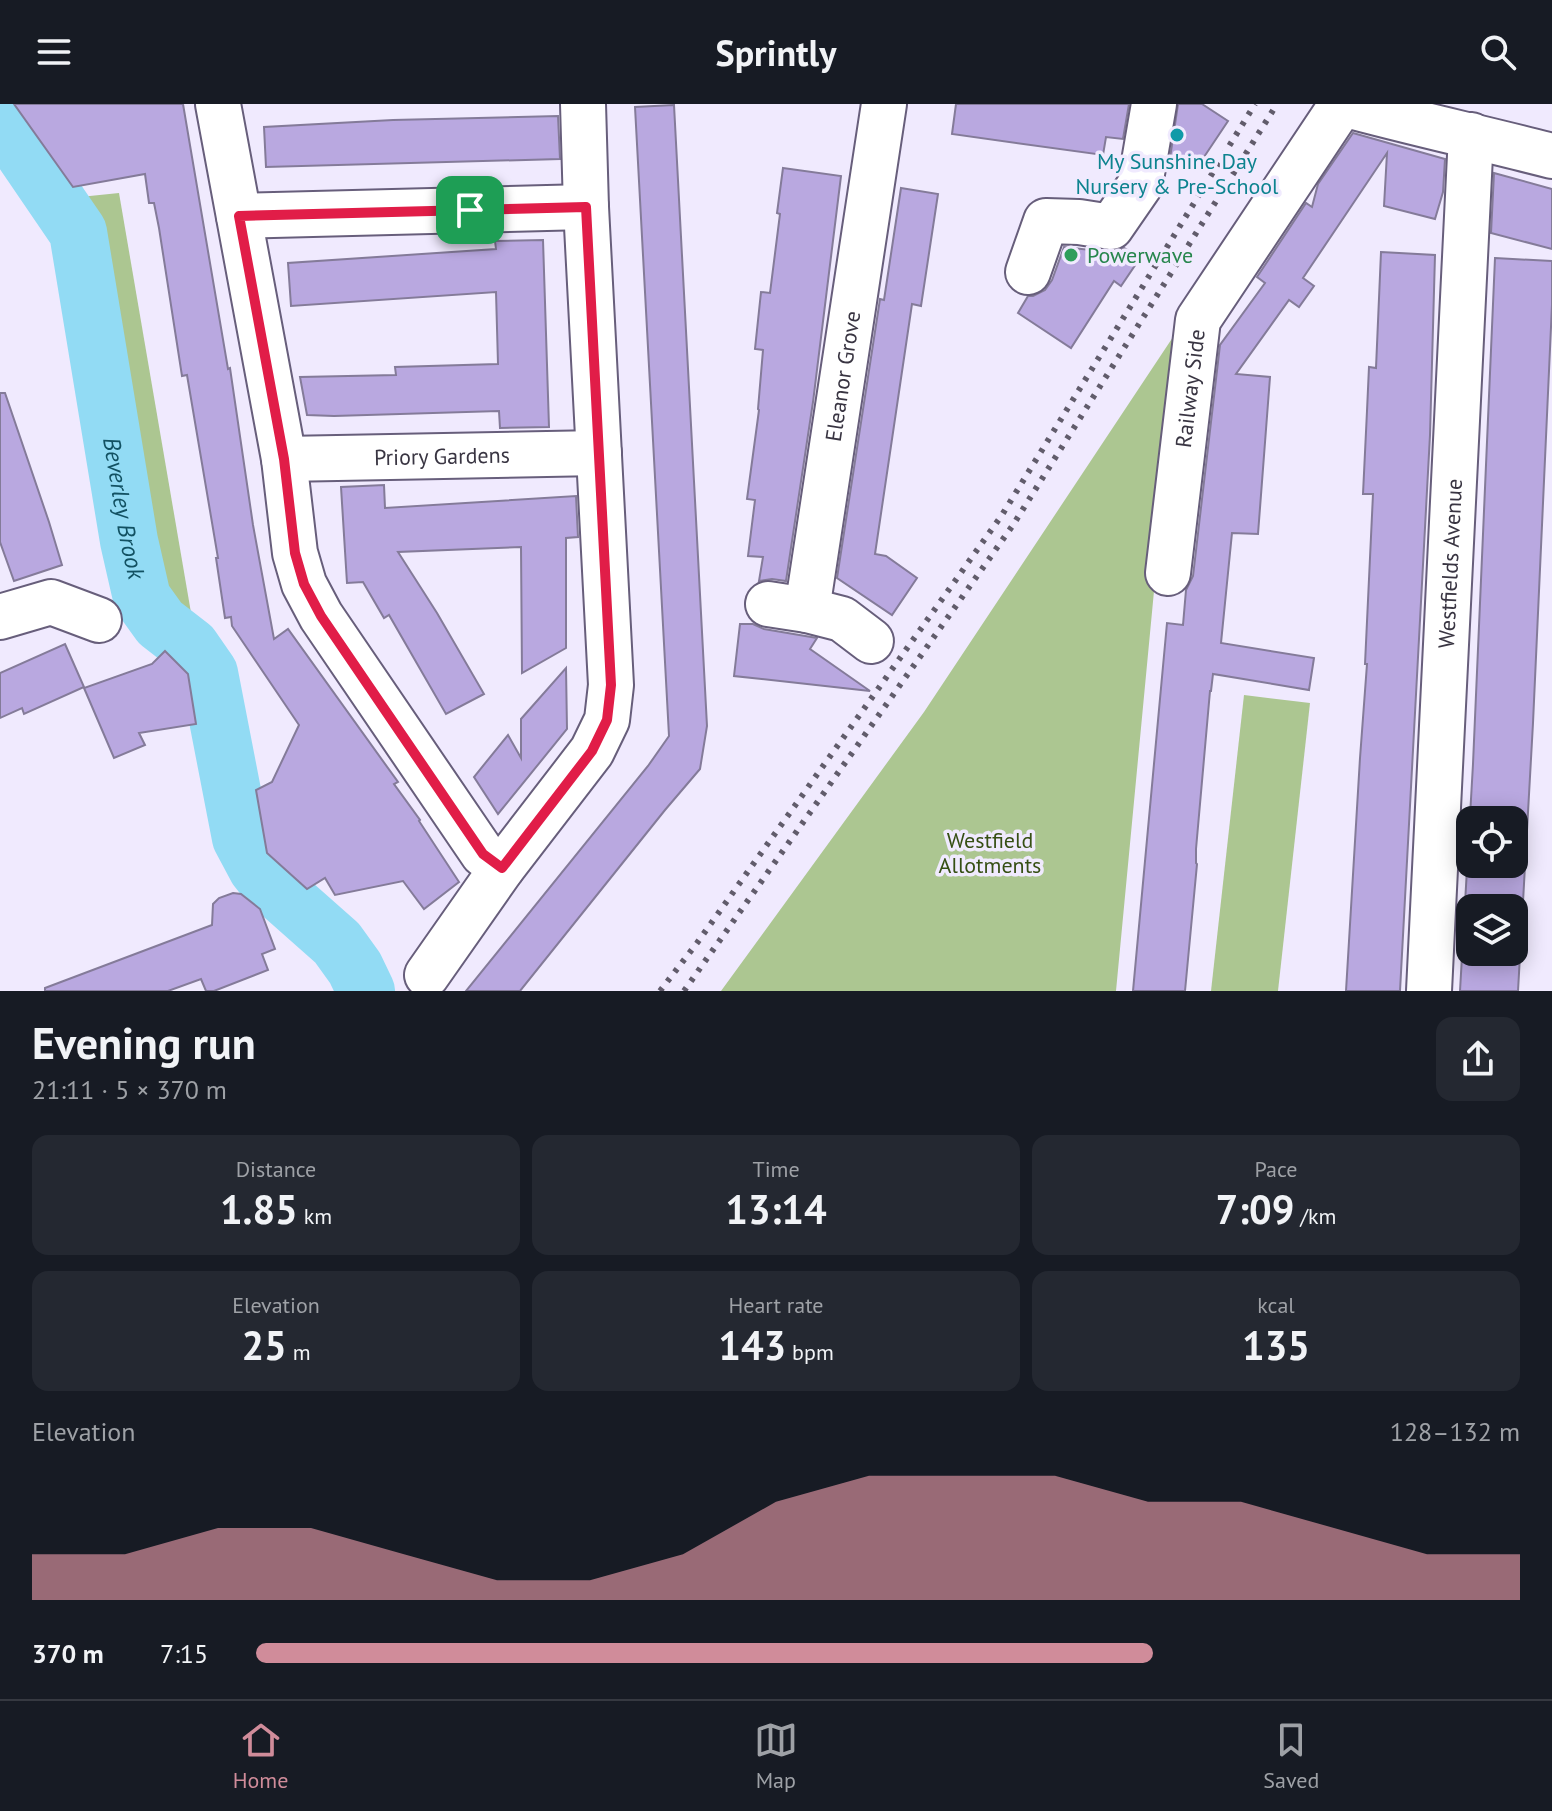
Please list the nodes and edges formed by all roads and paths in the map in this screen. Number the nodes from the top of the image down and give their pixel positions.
1 (218, 104) edge
2 (583, 104) edge
3 (884, 104) edge
4 (1154, 104) edge
5 (1343, 104) edge
6 (1452, 123) edge
7 (1552, 156) edge
8 (586, 207) junction
9 (239, 216) junction
10 (1028, 272) dead end
11 (599, 453) junction
12 (284, 459) junction
13 (1168, 573) dead end
14 (0, 617) edge
15 (99, 620) dead end
16 (871, 641) dead end
17 (502, 868) junction
18 (427, 975) dead end
19 (1429, 991) edge

1 - 9 street
2 - 8 street
3 - 16 street, Eleanor Grove
4 - 10 street
5 - 6 street
5 - 13 street, Railway Side
6 - 7 street
6 - 19 street, Westfields Avenue
8 - 9 street
8 - 11 street
9 - 12 street
11 - 12 street, Priory Gardens
11 - 17 street
12 - 17 street
14 - 15 street
17 - 18 street

